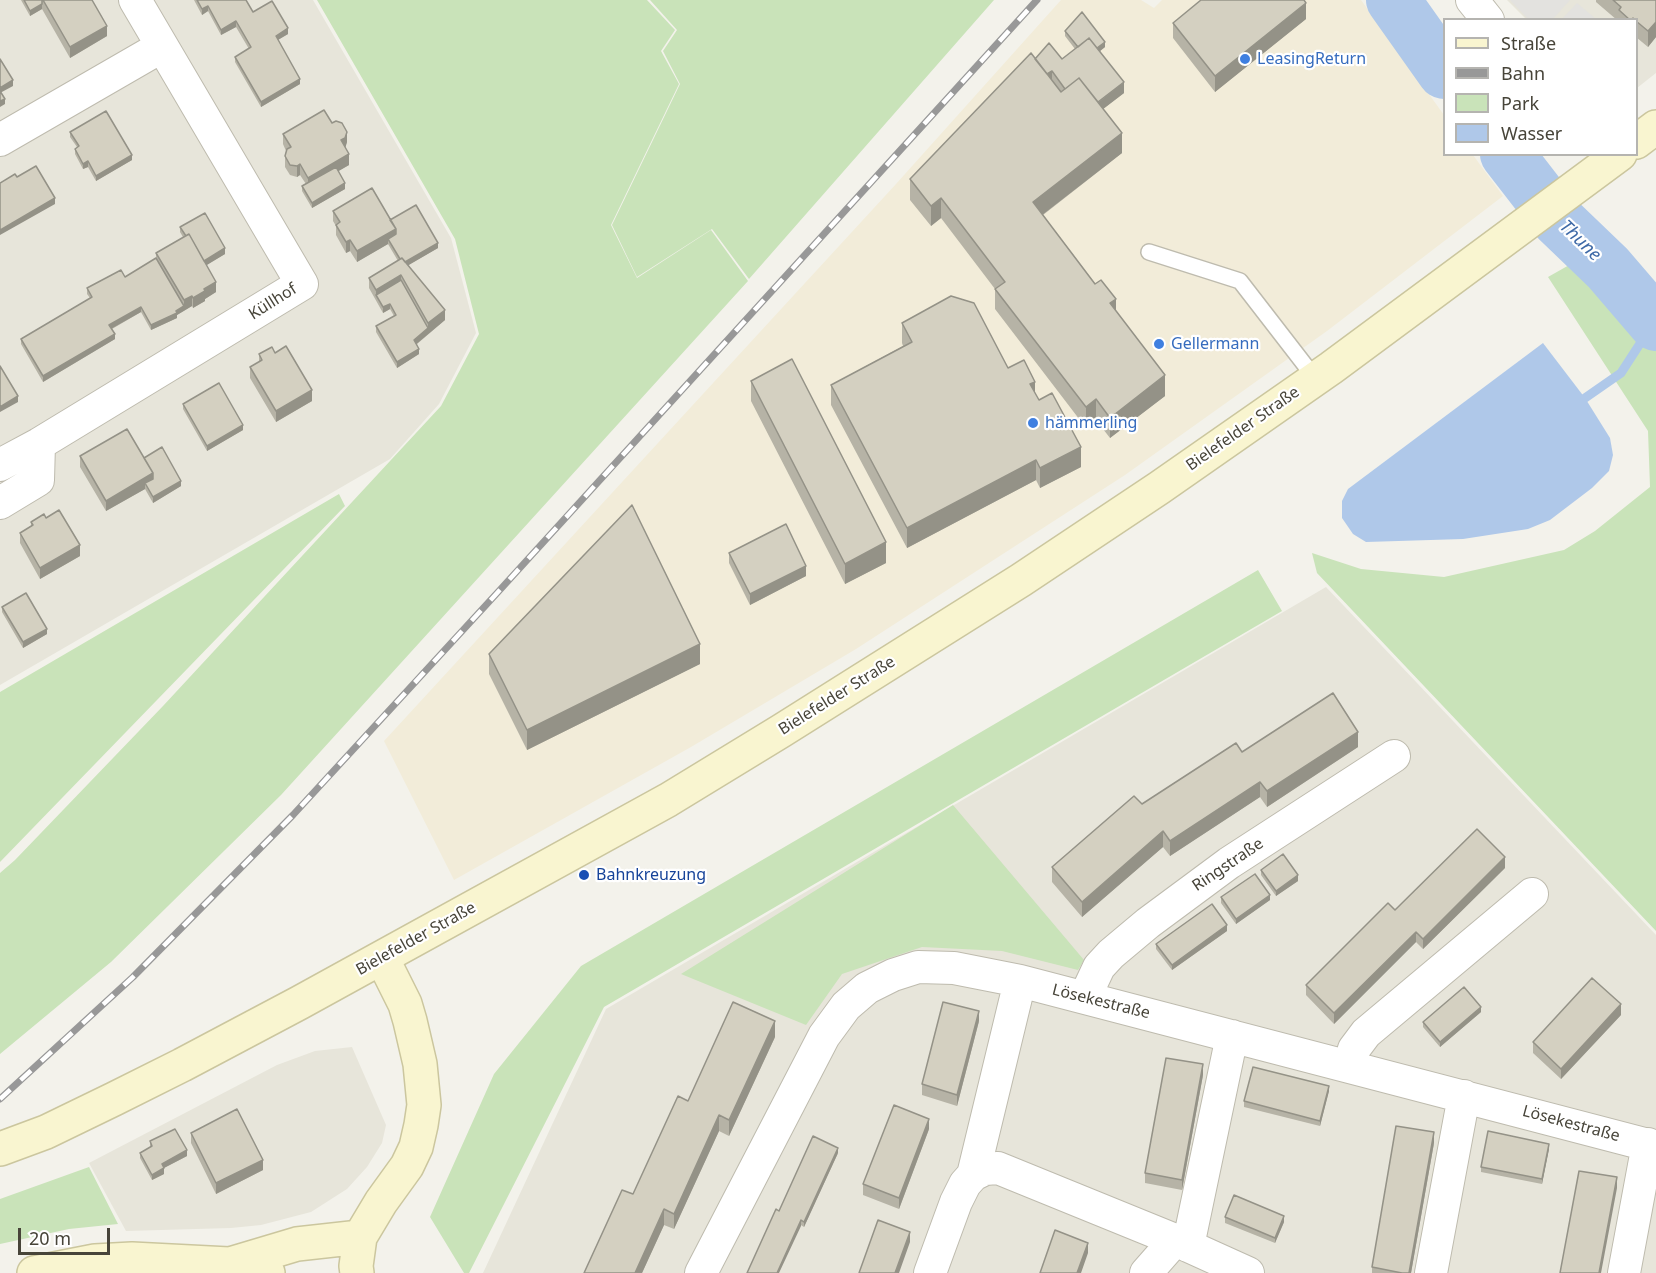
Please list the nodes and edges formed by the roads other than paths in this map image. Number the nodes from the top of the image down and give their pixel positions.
1 (135, 0) edge
2 (1472, 0) edge
3 (1486, 18) edge
4 (162, 46) junction
5 (1656, 127) edge
6 (0, 140) edge
7 (1638, 140) edge
8 (1607, 158) edge
9 (1149, 252) dead end
10 (1316, 378) junction
11 (39, 444) junction
12 (0, 465) edge
13 (0, 502) edge
14 (1394, 756) dead end
15 (1532, 894) dead end
16 (382, 958) junction
17 (1020, 981) junction
18 (1086, 997) junction
19 (1232, 1036) junction
20 (1349, 1066) junction
21 (1464, 1096) junction
22 (1652, 1146) edge
23 (0, 1149) edge
24 (973, 1175) junction
25 (360, 1237) junction
26 (1181, 1243) junction
27 (229, 1264) junction
28 (34, 1273) edge
29 (268, 1273) edge
30 (357, 1273) edge
31 (701, 1273) edge
32 (930, 1273) edge
33 (1146, 1273) edge
34 (1248, 1273) edge
35 (1431, 1273) edge
36 (1624, 1273) edge

1 - 4 street, Küllhof
2 - 3 street
4 - 6 street
4 - 11 street, Küllhof
5 - 7 main road
8 - 10 main road, Bielefelder Straße
9 - 10 lane
10 - 16 main road, Bielefelder Straße
11 - 12 street, Küllhof
11 - 13 street
14 - 18 street, Ringstraße
15 - 20 street
16 - 23 main road, Bielefelder Straße
16 - 25 main road
17 - 18 street, Lösekestraße
17 - 24 street
17 - 31 street, Lösekestraße
18 - 19 street, Lösekestraße
19 - 20 street, Lösekestraße
19 - 26 street
20 - 21 street, Lösekestraße
21 - 22 street, Lösekestraße
21 - 35 street
22 - 36 street
24 - 26 street
24 - 32 street
25 - 27 main road
25 - 30 main road
26 - 33 street
26 - 34 street
27 - 28 main road
27 - 29 main road

